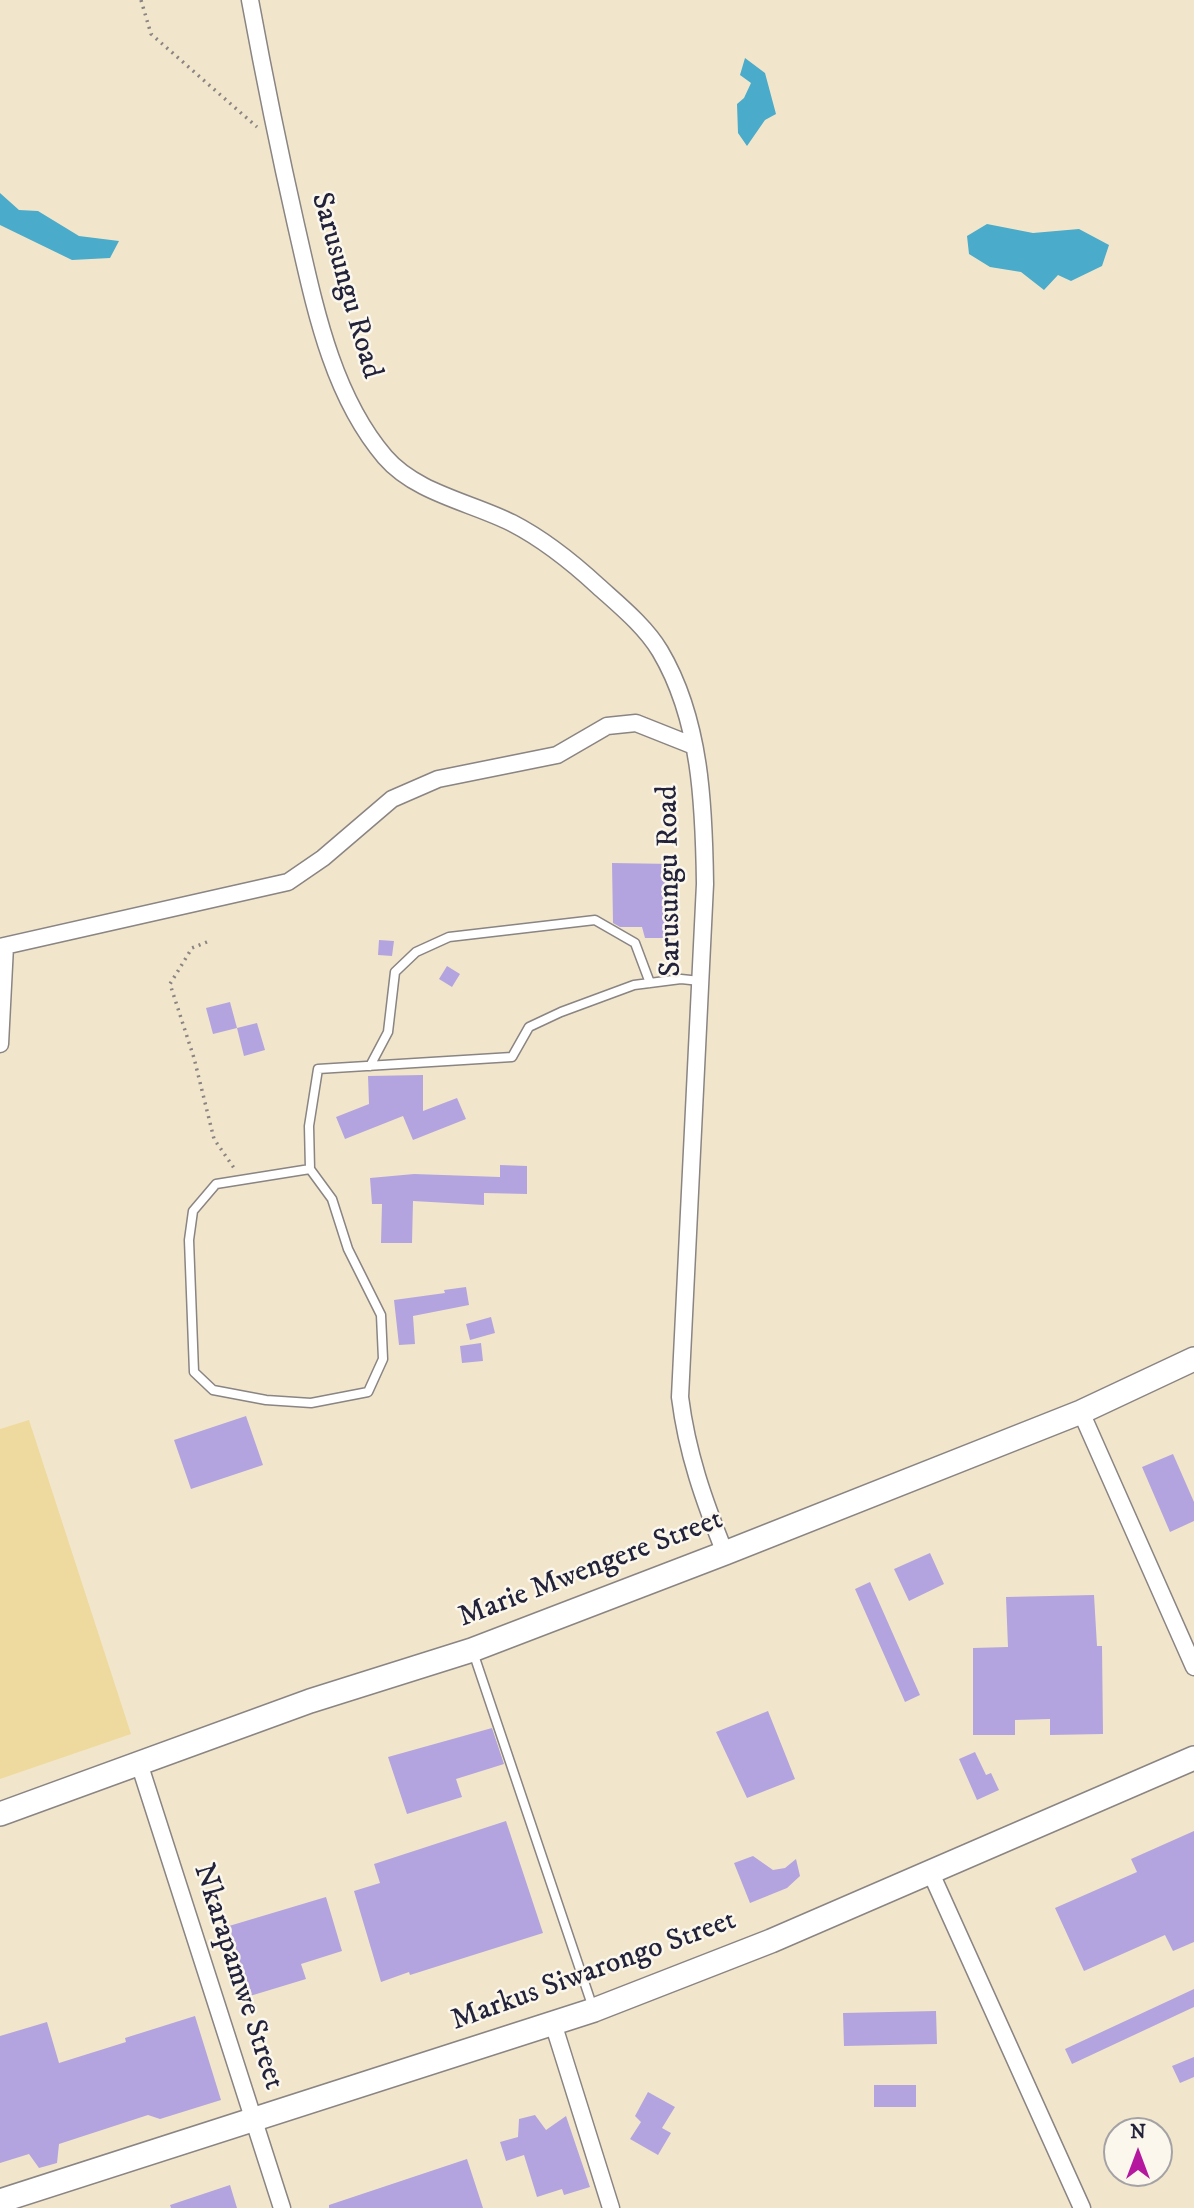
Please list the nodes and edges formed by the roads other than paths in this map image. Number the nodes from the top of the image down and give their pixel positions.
1 (250, 0) edge
2 (694, 746) junction
3 (2, 947) edge
4 (702, 982) junction
5 (650, 983) junction
6 (0, 1044) edge
7 (369, 1066) junction
8 (310, 1169) junction
9 (1194, 1359) edge
10 (1081, 1412) junction
11 (725, 1553) junction
12 (472, 1650) junction
13 (1194, 1667) edge
14 (1194, 1758) edge
15 (139, 1763) junction
16 (0, 1814) edge
17 (930, 1871) junction
18 (594, 2010) junction
19 (553, 2023) junction
20 (254, 2121) junction
21 (0, 2201) edge
22 (282, 2208) edge
23 (611, 2208) edge
24 (1082, 2208) edge

1 - 2 street, Sarusungu Road
2 - 3 street
2 - 4 street, Sarusungu Road
3 - 6 street
4 - 5 lane
4 - 11 street, Sarusungu Road
5 - 7 lane
5 - 7 lane
7 - 8 lane
8 - 8 lane
9 - 10 main road, Marie Mwengere Street
10 - 11 main road, Marie Mwengere Street
10 - 13 street
11 - 12 main road, Marie Mwengere Street
12 - 15 main road, Marie Mwengere Street
12 - 18 lane
14 - 17 main road, Markus Siwarongo Street
15 - 16 main road, Marie Mwengere Street
15 - 20 street, Nkarapamwe Street
17 - 18 main road, Markus Siwarongo Street
17 - 24 street
18 - 19 main road, Markus Siwarongo Street
19 - 20 main road, Markus Siwarongo Street
19 - 23 street
20 - 21 main road, Markus Siwarongo Street
20 - 22 street, Nkarapamwe Street

